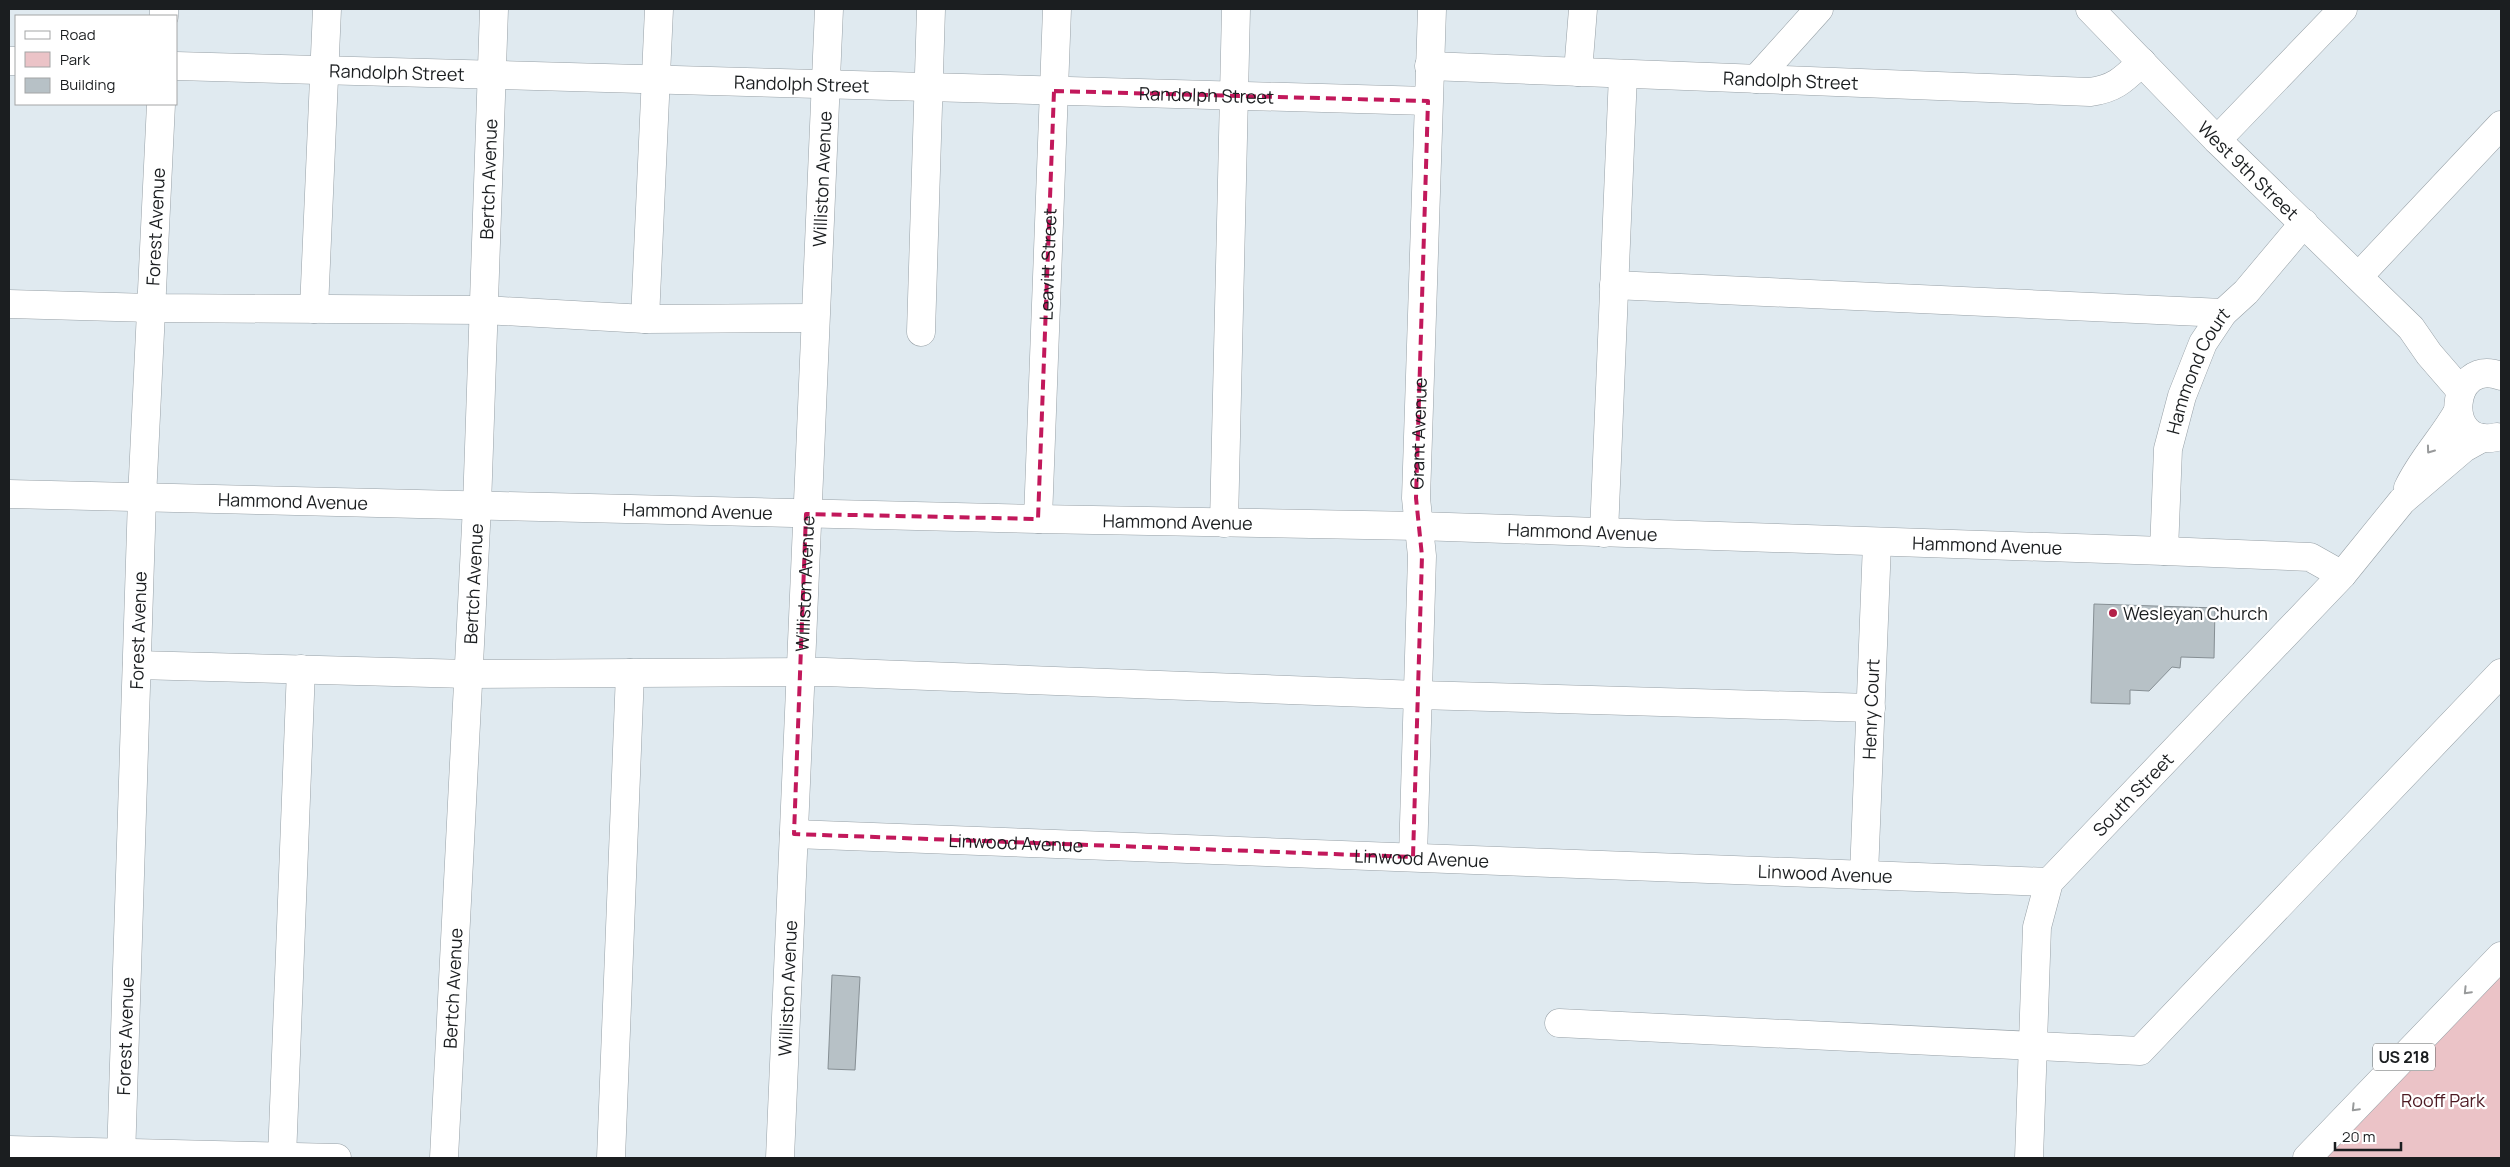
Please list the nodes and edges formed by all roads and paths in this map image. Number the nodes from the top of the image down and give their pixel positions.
1 (327, 9) edge
2 (494, 9) edge
3 (659, 9) edge
4 (829, 9) edge
5 (931, 9) edge
6 (1057, 9) edge
7 (1236, 9) edge
8 (1432, 9) edge
9 (1583, 9) edge
10 (1819, 9) edge
11 (2090, 9) edge
12 (2343, 9) edge
13 (2142, 62) junction
14 (178, 66) edge
15 (1429, 66) junction
16 (325, 68) junction
17 (1578, 72) junction
18 (1623, 74) junction
19 (492, 75) junction
20 (656, 79) junction
21 (1756, 79) junction
22 (826, 84) junction
23 (929, 87) junction
24 (1054, 91) junction
25 (1233, 96) junction
26 (1428, 101) junction
27 (160, 105) edge
28 (2501, 125) edge
29 (2217, 140) junction
30 (2304, 222) junction
31 (2359, 276) junction
32 (1614, 285) junction
33 (9, 304) edge
34 (151, 308) junction
35 (314, 309) junction
36 (484, 310) junction
37 (2223, 313) junction
38 (815, 318) junction
39 (645, 319) junction
40 (2412, 328) junction
41 (921, 332) dead end
42 (2496, 374) edge
43 (2459, 401) junction
44 (2492, 437) edge
45 (9, 494) edge
46 (142, 498) junction
47 (2402, 501) junction
48 (477, 506) junction
49 (806, 514) junction
50 (1038, 519) junction
51 (1224, 523) junction
52 (1418, 526) junction
53 (1604, 533) junction
54 (1877, 543) junction
55 (2164, 551) junction
56 (2342, 575) junction
57 (137, 664) junction
58 (301, 669) junction
59 (800, 672) junction
60 (630, 673) junction
61 (2501, 673) edge
62 (468, 674) junction
63 (1418, 695) junction
64 (1871, 708) junction
65 (794, 834) junction
66 (1413, 857) junction
67 (1864, 875) junction
68 (2049, 882) junction
69 (2501, 956) edge
70 (1559, 1023) dead end
71 (2033, 1045) junction
72 (9, 1150) edge
73 (121, 1156) edge
74 (282, 1158) edge
75 (337, 1158) edge
76 (444, 1158) edge
77 (611, 1158) edge
78 (780, 1158) edge
79 (2029, 1158) edge
80 (2307, 1158) edge

1 - 16 main road
2 - 19 main road, Bertch Avenue
3 - 20 main road
4 - 22 main road, Williston Avenue
5 - 23 main road
6 - 24 main road, Leavitt Street
7 - 25 main road
8 - 15 main road, Grant Avenue
9 - 17 main road
10 - 21 main road
11 - 13 main road, West 9th Street
12 - 29 main road
13 - 21 main road, Randolph Street
13 - 29 main road, West 9th Street
14 - 16 main road, Randolph Street
15 - 17 main road, Randolph Street
15 - 26 main road, Grant Avenue
16 - 19 main road, Randolph Street
16 - 35 main road
17 - 18 main road, Randolph Street
18 - 21 main road, Randolph Street
18 - 32 main road
19 - 20 main road, Randolph Street
19 - 36 main road, Bertch Avenue
20 - 22 main road, Randolph Street
20 - 39 main road
22 - 23 main road, Randolph Street
22 - 38 main road, Williston Avenue
23 - 24 main road, Randolph Street
23 - 41 main road
24 - 25 main road, Randolph Street
24 - 50 main road, Leavitt Street
25 - 26 main road, Randolph Street
25 - 51 main road
26 - 52 main road, Grant Avenue
27 - 34 main road, Forest Avenue
28 - 31 main road
29 - 30 main road, West 9th Street
30 - 31 main road, West 9th Street
30 - 37 main road, Hammond Court
31 - 40 main road, West 9th Street
32 - 37 main road
32 - 53 main road
33 - 34 main road
34 - 35 main road
34 - 46 main road, Forest Avenue
35 - 36 main road
36 - 39 main road
36 - 48 main road, Bertch Avenue
37 - 55 main road, Hammond Court
38 - 39 main road
38 - 49 main road, Williston Avenue
40 - 42 main road, West 9th Street
40 - 43 main road, West 9th Street
42 - 43 main road
43 - 44 main road, West 9th Street
43 -> 47 main road, South Street
44 - 47 main road, South Street
45 - 46 main road, Hammond Avenue
46 - 48 main road, Hammond Avenue
46 - 57 main road, Forest Avenue
47 - 56 main road, South Street
48 - 49 main road, Hammond Avenue
48 - 62 main road, Bertch Avenue
49 - 50 main road, Hammond Avenue
49 - 59 main road, Williston Avenue
50 - 51 main road, Hammond Avenue
51 - 52 main road, Hammond Avenue
52 - 53 main road, Hammond Avenue
52 - 63 main road, Grant Avenue
53 - 54 main road, Hammond Avenue
54 - 55 main road, Hammond Avenue
54 - 64 main road, Henry Court
55 - 56 main road, Hammond Avenue
56 - 68 main road, South Street
57 - 58 main road
57 - 73 main road, Forest Avenue
58 - 62 main road
58 - 74 main road
59 - 60 main road
59 - 63 main road
59 - 65 main road, Williston Avenue
60 - 62 main road
60 - 77 main road
61 - 71 main road
62 - 76 main road, Bertch Avenue
63 - 64 main road
63 - 66 main road, Grant Avenue
64 - 67 main road, Henry Court
65 - 66 main road, Linwood Avenue
65 - 78 main road, Williston Avenue
66 - 67 main road, Linwood Avenue
67 - 68 main road, Linwood Avenue
68 - 71 main road, South Street
69 -> 80 main road, US 218
70 - 71 main road
71 - 79 main road, South Street
72 - 73 main road
73 - 74 main road
74 - 75 main road

